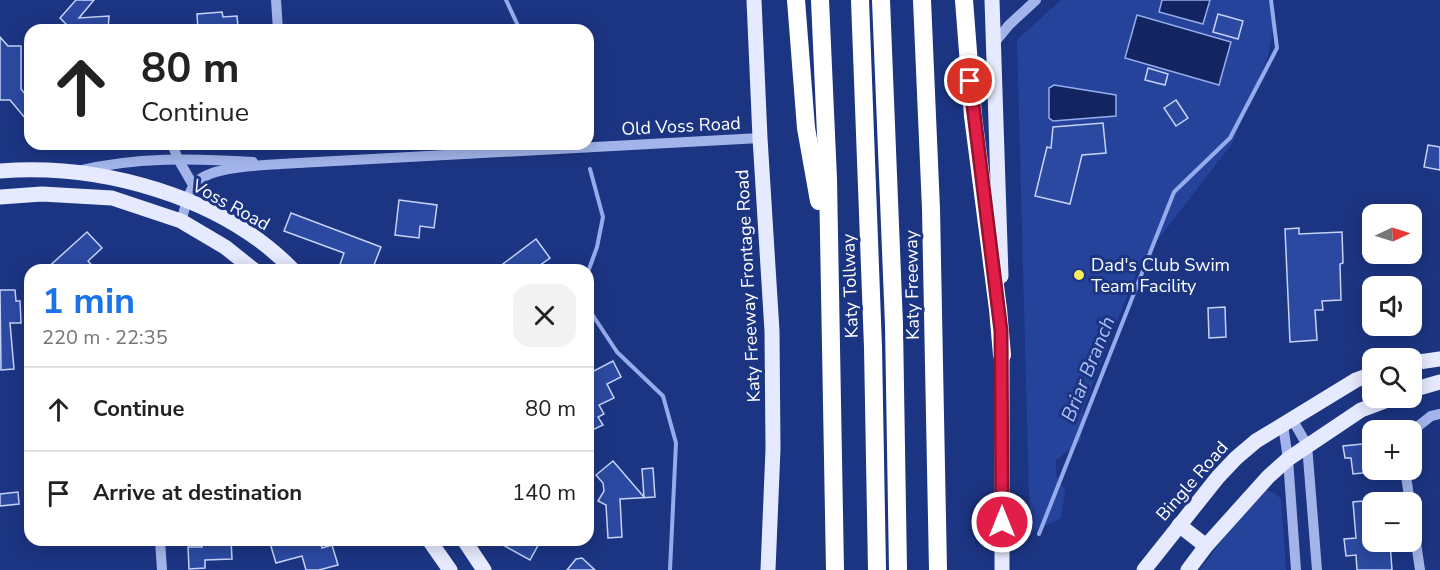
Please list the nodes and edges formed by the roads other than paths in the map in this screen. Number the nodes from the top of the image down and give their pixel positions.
1 (276, 0) edge
2 (754, 0) edge
3 (796, 0) edge
4 (820, 0) edge
5 (860, 0) edge
6 (881, 0) edge
7 (922, 0) edge
8 (964, 0) edge
9 (992, 0) edge
10 (1036, 0) edge
11 (278, 24) edge
12 (994, 42) junction
13 (760, 138) junction
14 (594, 147) edge
15 (174, 150) edge
16 (538, 150) edge
17 (178, 159) junction
18 (280, 164) junction
19 (0, 171) edge
20 (73, 172) junction
21 (194, 185) junction
22 (0, 197) edge
23 (188, 200) junction
24 (181, 221) junction
25 (830, 254) junction
26 (247, 264) edge
27 (286, 264) edge
28 (1002, 355) junction
29 (1440, 359) edge
30 (1422, 362) edge
31 (1362, 378) edge
32 (1440, 382) edge
33 (1422, 387) edge
34 (1366, 408) edge
35 (1440, 414) edge
36 (1288, 422) junction
37 (1422, 423) edge
38 (1307, 445) junction
39 (1288, 459) junction
40 (1179, 525) junction
41 (160, 546) edge
42 (433, 546) edge
43 (468, 546) edge
44 (1206, 546) junction
45 (1417, 552) edge
46 (162, 570) edge
47 (450, 570) edge
48 (484, 570) edge
49 (768, 570) edge
50 (835, 570) edge
51 (877, 570) edge
52 (898, 570) edge
53 (938, 570) edge
54 (1002, 570) edge
55 (1144, 570) edge
56 (1188, 570) edge
57 (1296, 570) edge
58 (1317, 570) edge
59 (1420, 570) edge

1 - 11 street
2 - 13 main road, Katy Freeway Frontage Road
3 - 25 highway
4 - 25 highway
5 - 51 highway, Katy Tollway
6 - 52 highway
7 - 53 highway, Katy Freeway
8 - 28 highway
9 - 12 main road
10 - 12 street
12 - 28 main road
13 - 14 street, Old Voss Road
13 - 49 main road, Katy Freeway Frontage Road
15 - 17 street
16 - 18 street, Old Voss Road
17 - 18 street, Old Voss Road
17 - 20 street, Old Voss Road
17 - 21 street
18 - 21 street, Old Voss Road
19 - 20 main road, Voss Road
20 - 23 main road, Voss Road
21 - 23 street
22 - 24 main road, Voss Road
23 - 24 street
23 - 27 main road, Voss Road
24 - 26 main road, Voss Road
25 - 50 highway
28 - 54 main road
29 - 30 main road
31 - 36 main road, Bingle Road
32 - 33 main road
34 - 38 main road
35 - 37 street
36 - 38 street
36 - 39 street
36 - 40 main road, Bingle Road
38 - 39 main road
38 - 58 street
39 - 44 main road
39 - 57 street
40 - 44 main road
40 - 55 main road, Bingle Road
41 - 46 street
42 - 47 main road
43 - 48 main road
44 - 56 main road
45 - 59 street

